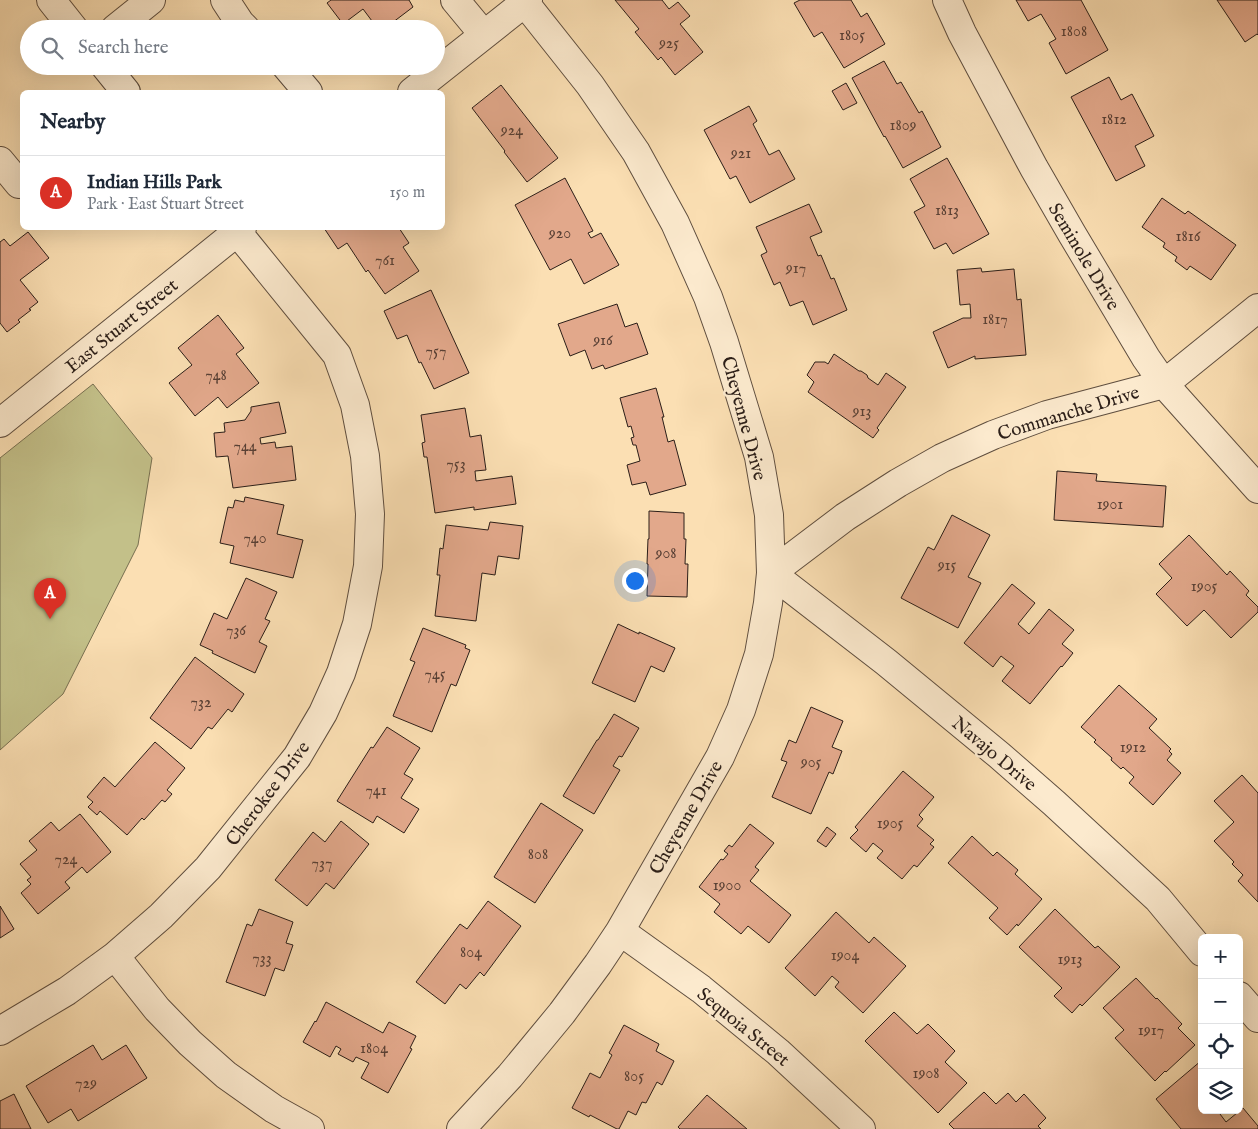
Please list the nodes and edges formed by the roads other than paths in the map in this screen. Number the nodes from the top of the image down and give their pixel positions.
1 (51, 0) edge
2 (151, 0) edge
3 (225, 0) edge
4 (455, 0) edge
5 (946, 0) edge
6 (526, 2) edge
7 (67, 20) edge
8 (125, 20) edge
9 (238, 20) edge
10 (484, 35) junction
11 (445, 66) edge
12 (112, 75) edge
13 (294, 75) edge
14 (433, 75) edge
15 (124, 90) edge
16 (306, 90) edge
17 (415, 90) edge
18 (0, 161) edge
19 (20, 183) edge
20 (237, 230) edge
21 (239, 230) edge
22 (1258, 308) edge
23 (1164, 384) junction
24 (0, 423) edge
25 (1258, 489) edge
26 (771, 573) junction
27 (620, 931) junction
28 (1198, 947) edge
29 (115, 956) junction
30 (1243, 1001) edge
31 (1258, 1018) edge
32 (0, 1031) edge
33 (310, 1129) edge
34 (461, 1129) edge
35 (861, 1129) edge

1 - 7 street
2 - 8 street
3 - 9 street
4 - 10 street
5 - 23 street, Seminole Drive
6 - 10 street
6 - 26 street, Cheyenne Drive
10 - 11 street
12 - 15 street
13 - 16 street
14 - 17 street
18 - 19 street
20 - 24 street, East Stuart Street
21 - 29 street, Cherokee Drive
22 - 23 street, Commanche Drive
23 - 25 street, Seminole Drive
23 - 26 street, Commanche Drive
26 - 27 street, Cheyenne Drive
26 - 28 street, Navajo Drive
27 - 34 street, Cheyenne Drive
27 - 35 street, Sequoia Street
29 - 32 street, Cherokee Drive
29 - 33 street
30 - 31 street

